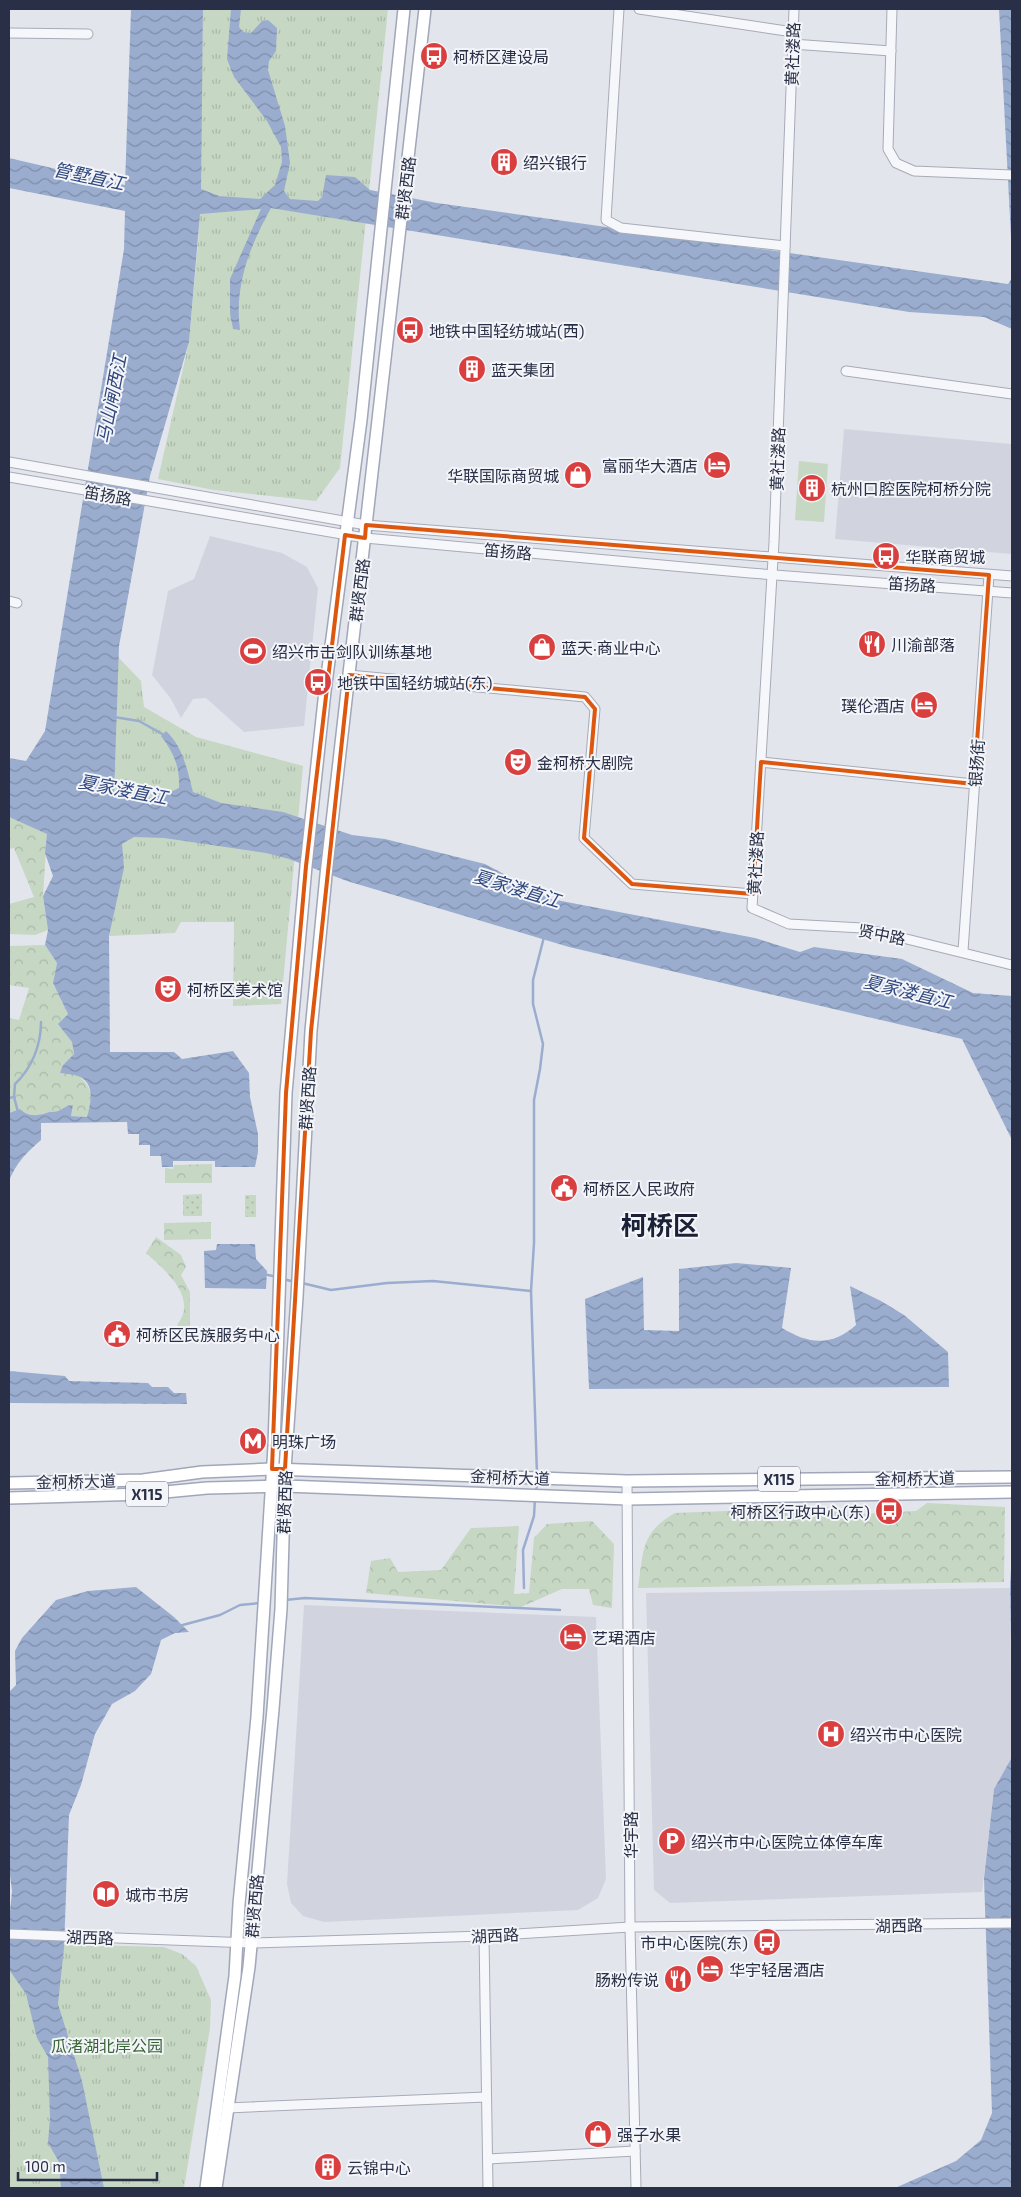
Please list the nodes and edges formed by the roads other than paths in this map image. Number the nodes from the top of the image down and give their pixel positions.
1 (404, 9) edge
2 (425, 9) edge
3 (619, 9) edge
4 (639, 9) edge
5 (794, 9) edge
6 (892, 9) edge
7 (793, 32) junction
8 (9, 33) edge
9 (88, 34) dead end
10 (792, 44) junction
11 (891, 51) junction
12 (1012, 175) edge
13 (785, 248) junction
14 (846, 370) dead end
15 (1012, 394) edge
16 (9, 462) edge
17 (9, 476) edge
18 (347, 522) junction
19 (366, 525) junction
20 (345, 534) junction
21 (365, 538) junction
22 (773, 557) junction
23 (772, 574) junction
24 (989, 575) junction
25 (1012, 576) edge
26 (987, 590) junction
27 (1012, 593) edge
28 (349, 675) junction
29 (761, 762) junction
30 (974, 784) junction
31 (753, 894) junction
32 (752, 908) joint
33 (962, 951) junction
34 (1012, 965) edge
35 (272, 1469) junction
36 (285, 1469) junction
37 (1010, 1477) edge
38 (627, 1481) junction
39 (9, 1483) edge
40 (271, 1486) junction
41 (285, 1486) junction
42 (1010, 1492) edge
43 (9, 1498) edge
44 (628, 1499) junction
45 (1012, 1923) edge
46 (630, 1927) junction
47 (9, 1934) edge
48 (484, 1936) junction
49 (237, 1943) junction
50 (251, 1943) junction
51 (486, 2097) junction
52 (227, 2108) junction
53 (636, 2152) junction
54 (488, 2159) junction
55 (206, 2188) edge
56 (216, 2188) edge
57 (488, 2188) edge
58 (636, 2188) edge

1 - 18 main road, 群贤西路
2 - 19 main road, 群贤西路
3 - 13 street
4 - 7 street
5 - 7 street, 黄社溇路
6 - 11 street
7 - 10 street, 黄社溇路
8 - 9 street
10 - 11 street
10 - 13 street, 黄社溇路
11 - 12 street
13 - 22 street, 黄社溇路
14 - 15 street
16 - 18 street, 笛扬路
17 - 20 street, 笛扬路
18 - 19 street, 笛扬路
18 - 20 main road, 群贤西路
19 - 21 main road, 群贤西路
19 - 22 street, 笛扬路
20 - 21 street, 笛扬路
20 - 35 main road, 群贤西路
21 - 23 street, 笛扬路
21 - 28 main road, 群贤西路
22 - 23 street, 黄社溇路
22 - 24 street, 笛扬路
23 - 26 street, 笛扬路
23 - 29 street, 黄社溇路
24 - 25 street, 笛扬路
24 - 26 street, 银扬街
26 - 27 street, 笛扬路
26 - 30 street, 银扬街
28 - 31 street
28 - 36 main road, 群贤西路
29 - 30 street
29 - 31 street, 黄社溇路
30 - 33 street, 银扬街
31 - 32 street, 黄社溇路
32 - 33 street, 贤中路
33 - 34 street, 贤中路
35 - 36 main road, 金柯桥大道
35 - 39 main road, 金柯桥大道 / X115
35 - 40 main road, 群贤西路
36 - 38 main road, 金柯桥大道 / X115
36 - 41 main road, 群贤西路
37 - 38 main road, 金柯桥大道 / X115
38 - 44 street, 华宇路
40 - 41 main road, 金柯桥大道 / X115
40 - 43 main road, 金柯桥大道 / X115
40 - 49 main road, 群贤西路
41 - 44 main road, 金柯桥大道 / X115
41 - 50 main road, 群贤西路
42 - 44 main road, 金柯桥大道 / X115
44 - 46 street, 华宇路
45 - 46 street, 湖西路
46 - 48 street, 湖西路
46 - 53 street, 华宇路
47 - 49 street, 湖西路
48 - 50 street, 湖西路
48 - 51 street
49 - 50 street, 湖西路
49 - 55 main road, 群贤西路
50 - 52 main road, 群贤西路
51 - 52 street
51 - 54 street
52 - 56 main road, 群贤西路
53 - 54 street
53 - 58 street, 华宇路
54 - 57 street

